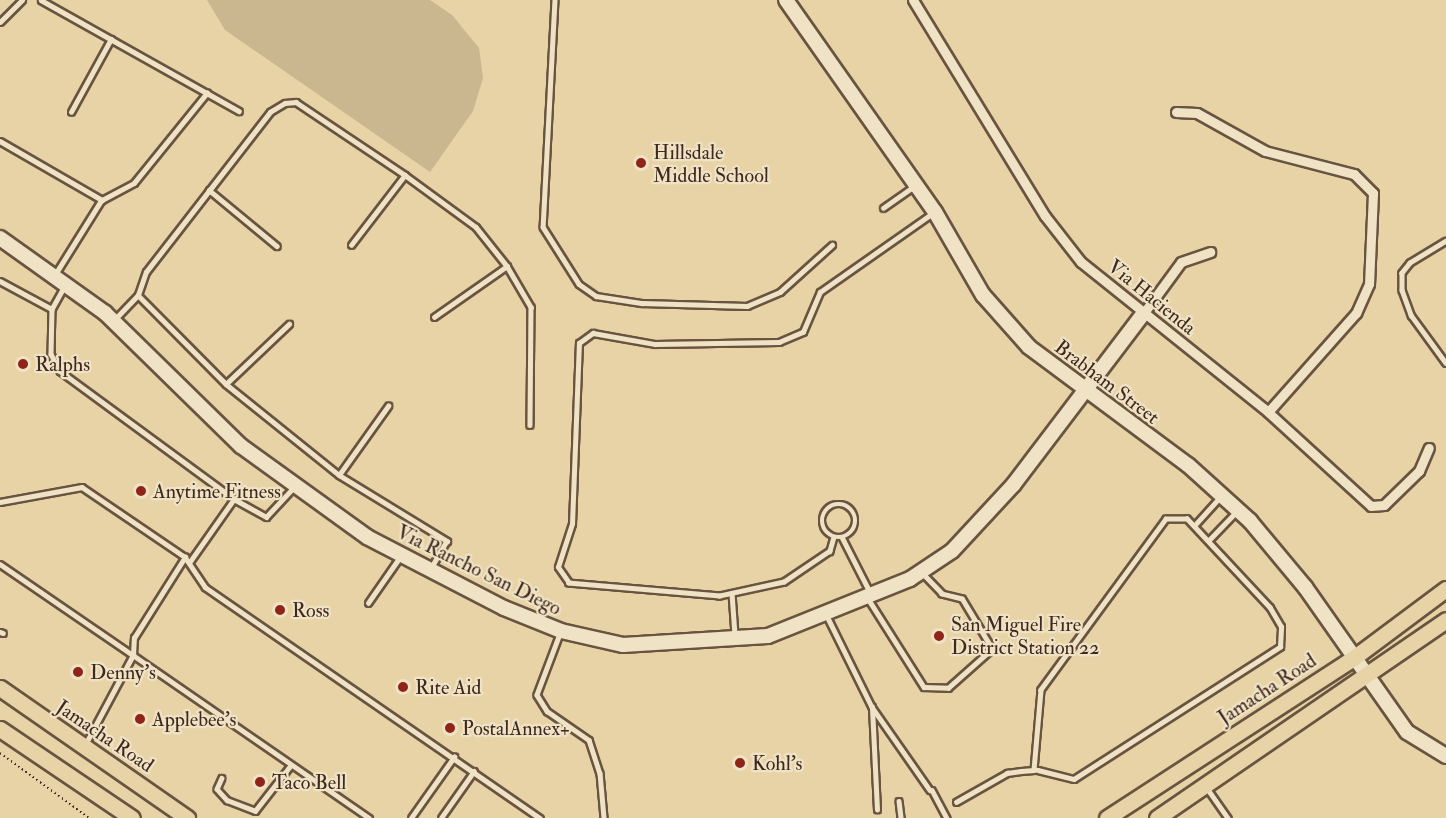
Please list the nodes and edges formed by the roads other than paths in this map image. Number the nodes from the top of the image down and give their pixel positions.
1 (22, 0) edge
2 (41, 0) edge
3 (555, 0) edge
4 (786, 0) edge
5 (913, 0) edge
6 (0, 22) edge
7 (111, 39) junction
8 (207, 93) junction
9 (239, 111) dead end
10 (71, 112) dead end
11 (1176, 112) dead end
12 (0, 141) edge
13 (405, 175) junction
14 (917, 184) junction
15 (209, 190) junction
16 (102, 200) junction
17 (883, 208) dead end
18 (935, 212) junction
19 (0, 238) edge
20 (1445, 242) edge
21 (351, 245) dead end
22 (832, 245) dead end
23 (278, 246) dead end
24 (1210, 252) dead end
25 (507, 266) junction
26 (56, 274) junction
27 (0, 281) edge
28 (67, 283) junction
29 (138, 295) junction
30 (52, 309) junction
31 (1143, 314) junction
32 (434, 317) dead end
33 (114, 321) junction
34 (289, 324) dead end
35 (1446, 363) edge
36 (226, 384) junction
37 (1082, 390) junction
38 (388, 406) dead end
39 (1268, 412) junction
40 (530, 425) dead end
41 (1429, 448) dead end
42 (339, 475) junction
43 (295, 486) junction
44 (1222, 495) junction
45 (234, 499) junction
46 (0, 502) edge
47 (1238, 511) junction
48 (1194, 526) junction
49 (834, 537) junction
50 (842, 537) junction
51 (1209, 540) junction
52 (402, 555) junction
53 (185, 557) junction
54 (189, 563) junction
55 (0, 564) edge
56 (431, 570) junction
57 (922, 572) junction
58 (1446, 589) edge
59 (732, 593) junction
60 (871, 599) junction
61 (368, 603) dead end
62 (827, 616) junction
63 (1446, 620) edge
64 (561, 631) junction
65 (735, 639) junction
66 (133, 655) junction
67 (1352, 659) junction
68 (1367, 679) junction
69 (0, 688) edge
70 (872, 708) junction
71 (0, 729) edge
72 (83, 747) junction
73 (1446, 756) edge
74 (454, 757) junction
75 (291, 765) junction
76 (1034, 770) junction
77 (474, 771) junction
78 (222, 778) dead end
79 (1205, 786) junction
80 (899, 801) dead end
81 (956, 802) dead end
82 (877, 810) dead end
83 (132, 818) edge
84 (187, 818) edge
85 (369, 818) edge
86 (411, 818) edge
87 (441, 818) edge
88 (540, 818) edge
89 (604, 818) edge
90 (901, 818) edge
91 (947, 818) edge
92 (1107, 818) edge
93 (1157, 818) edge
94 (1228, 818) edge

1 - 6 lane
2 - 7 lane
3 - 22 lane
4 - 14 street, Brabham Street
5 - 31 street, Via Hacienda
7 - 8 lane
7 - 10 lane
8 - 9 lane
8 - 16 lane
11 - 39 street
12 - 16 lane
13 - 15 lane
13 - 21 lane
13 - 25 lane
14 - 17 lane
14 - 18 street, Brabham Street
15 - 23 lane
15 - 29 lane
16 - 26 lane
18 - 37 street, Brabham Street
18 - 59 lane
19 - 26 street, Via Rancho San Diego
20 - 35 lane
24 - 31 street, Via Rancho San Diego
25 - 32 lane
25 - 40 lane
26 - 28 street, Via Rancho San Diego
27 - 30 lane
28 - 30 lane
28 - 33 street, Via Rancho San Diego
29 - 33 lane
29 - 36 lane
30 - 45 lane
31 - 37 street, Via Rancho San Diego
31 - 39 street, Via Hacienda
33 - 43 street, Via Rancho San Diego
34 - 36 lane
36 - 42 lane
37 - 44 street, Brabham Street
37 - 57 street, Via Rancho San Diego
38 - 42 lane
39 - 41 street, Via Hacienda
42 - 56 lane
43 - 45 lane
43 - 52 street, Via Rancho San Diego
44 - 47 street, Brabham Street
44 - 48 lane
45 - 54 lane
46 - 53 lane
47 - 51 lane
47 - 67 street, Brabham Street
48 - 51 lane
48 - 76 lane
49 - 50 lane
49 - 50 lane
49 - 59 lane
50 - 60 lane
51 - 76 lane
52 - 56 street, Via Rancho San Diego
52 - 61 lane
53 - 54 lane
53 - 66 lane
54 - 74 lane
55 - 66 lane
56 - 64 street, Via Rancho San Diego
57 - 60 street, Via Rancho San Diego
57 - 60 lane
58 - 67 main road, Jamacha Road
59 - 65 lane
60 - 62 street, Via Rancho San Diego
62 - 65 street, Via Rancho San Diego
62 - 70 lane
63 - 68 main road
64 - 65 street, Via Rancho San Diego
64 - 89 lane
66 - 72 lane
66 - 75 lane
67 - 68 street, Brabham Street
67 - 92 main road, Jamacha Road
68 - 73 street, Brabham Street
68 - 79 main road
69 - 72 main road, Jamacha Road
70 - 82 lane
70 - 91 lane
71 - 83 main road
72 - 84 main road, Jamacha Road
74 - 77 lane
74 - 86 lane
75 - 78 lane
75 - 85 lane
76 - 81 lane
77 - 87 lane
77 - 88 lane
79 - 93 main road
79 - 94 lane
80 - 90 lane

